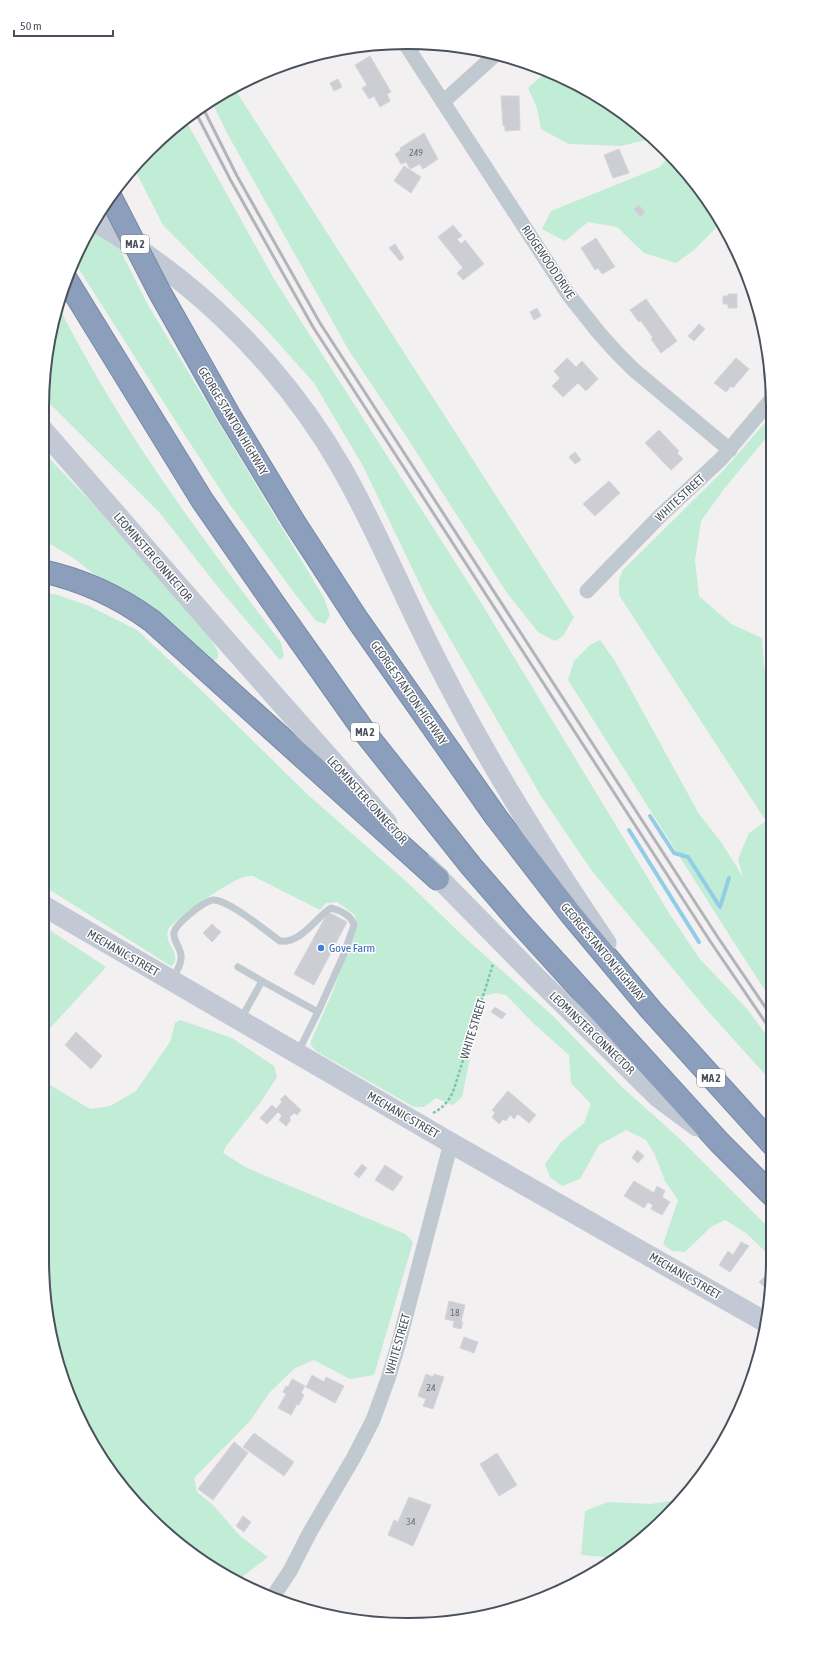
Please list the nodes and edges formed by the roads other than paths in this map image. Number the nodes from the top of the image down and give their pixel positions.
1 (409, 49) edge
2 (491, 59) edge
3 (443, 102) junction
4 (113, 202) edge
5 (99, 224) edge
6 (70, 286) edge
7 (766, 406) edge
8 (49, 437) edge
9 (730, 450) junction
10 (49, 573) edge
11 (586, 591) dead end
12 (438, 879) junction
13 (49, 909) edge
14 (238, 967) dead end
15 (171, 981) junction
16 (262, 981) junction
17 (651, 1010) junction
18 (318, 1012) junction
19 (239, 1021) junction
20 (298, 1054) junction
21 (766, 1137) edge
22 (451, 1143) junction
23 (720, 1143) junction
24 (766, 1189) edge
25 (761, 1319) edge
26 (275, 1593) edge

1 - 3 street, RIDGEWOOD DRIVE
2 - 3 street
3 - 9 street, RIDGEWOOD DRIVE
4 - 17 highway, GEORGE STANTON HIGHWAY / MA 2, bridge
5 - 17 main road
6 - 23 highway, MA 2
7 - 9 street, WHITE STREET
8 - 12 main road, LEOMINSTER CONNECTOR
9 - 11 street, WHITE STREET
10 - 12 highway
12 - 23 main road, LEOMINSTER CONNECTOR
13 - 15 main road, MECHANIC STREET
14 - 16 lane
15 - 18 lane
15 - 19 main road, MECHANIC STREET
16 - 18 lane
16 - 19 lane
17 - 21 highway, GEORGE STANTON HIGHWAY / MA 2
18 - 20 lane
19 - 20 main road, MECHANIC STREET
20 - 22 main road, MECHANIC STREET
22 - 25 main road, MECHANIC STREET
22 - 26 street, WHITE STREET
23 - 24 highway, MA 2

